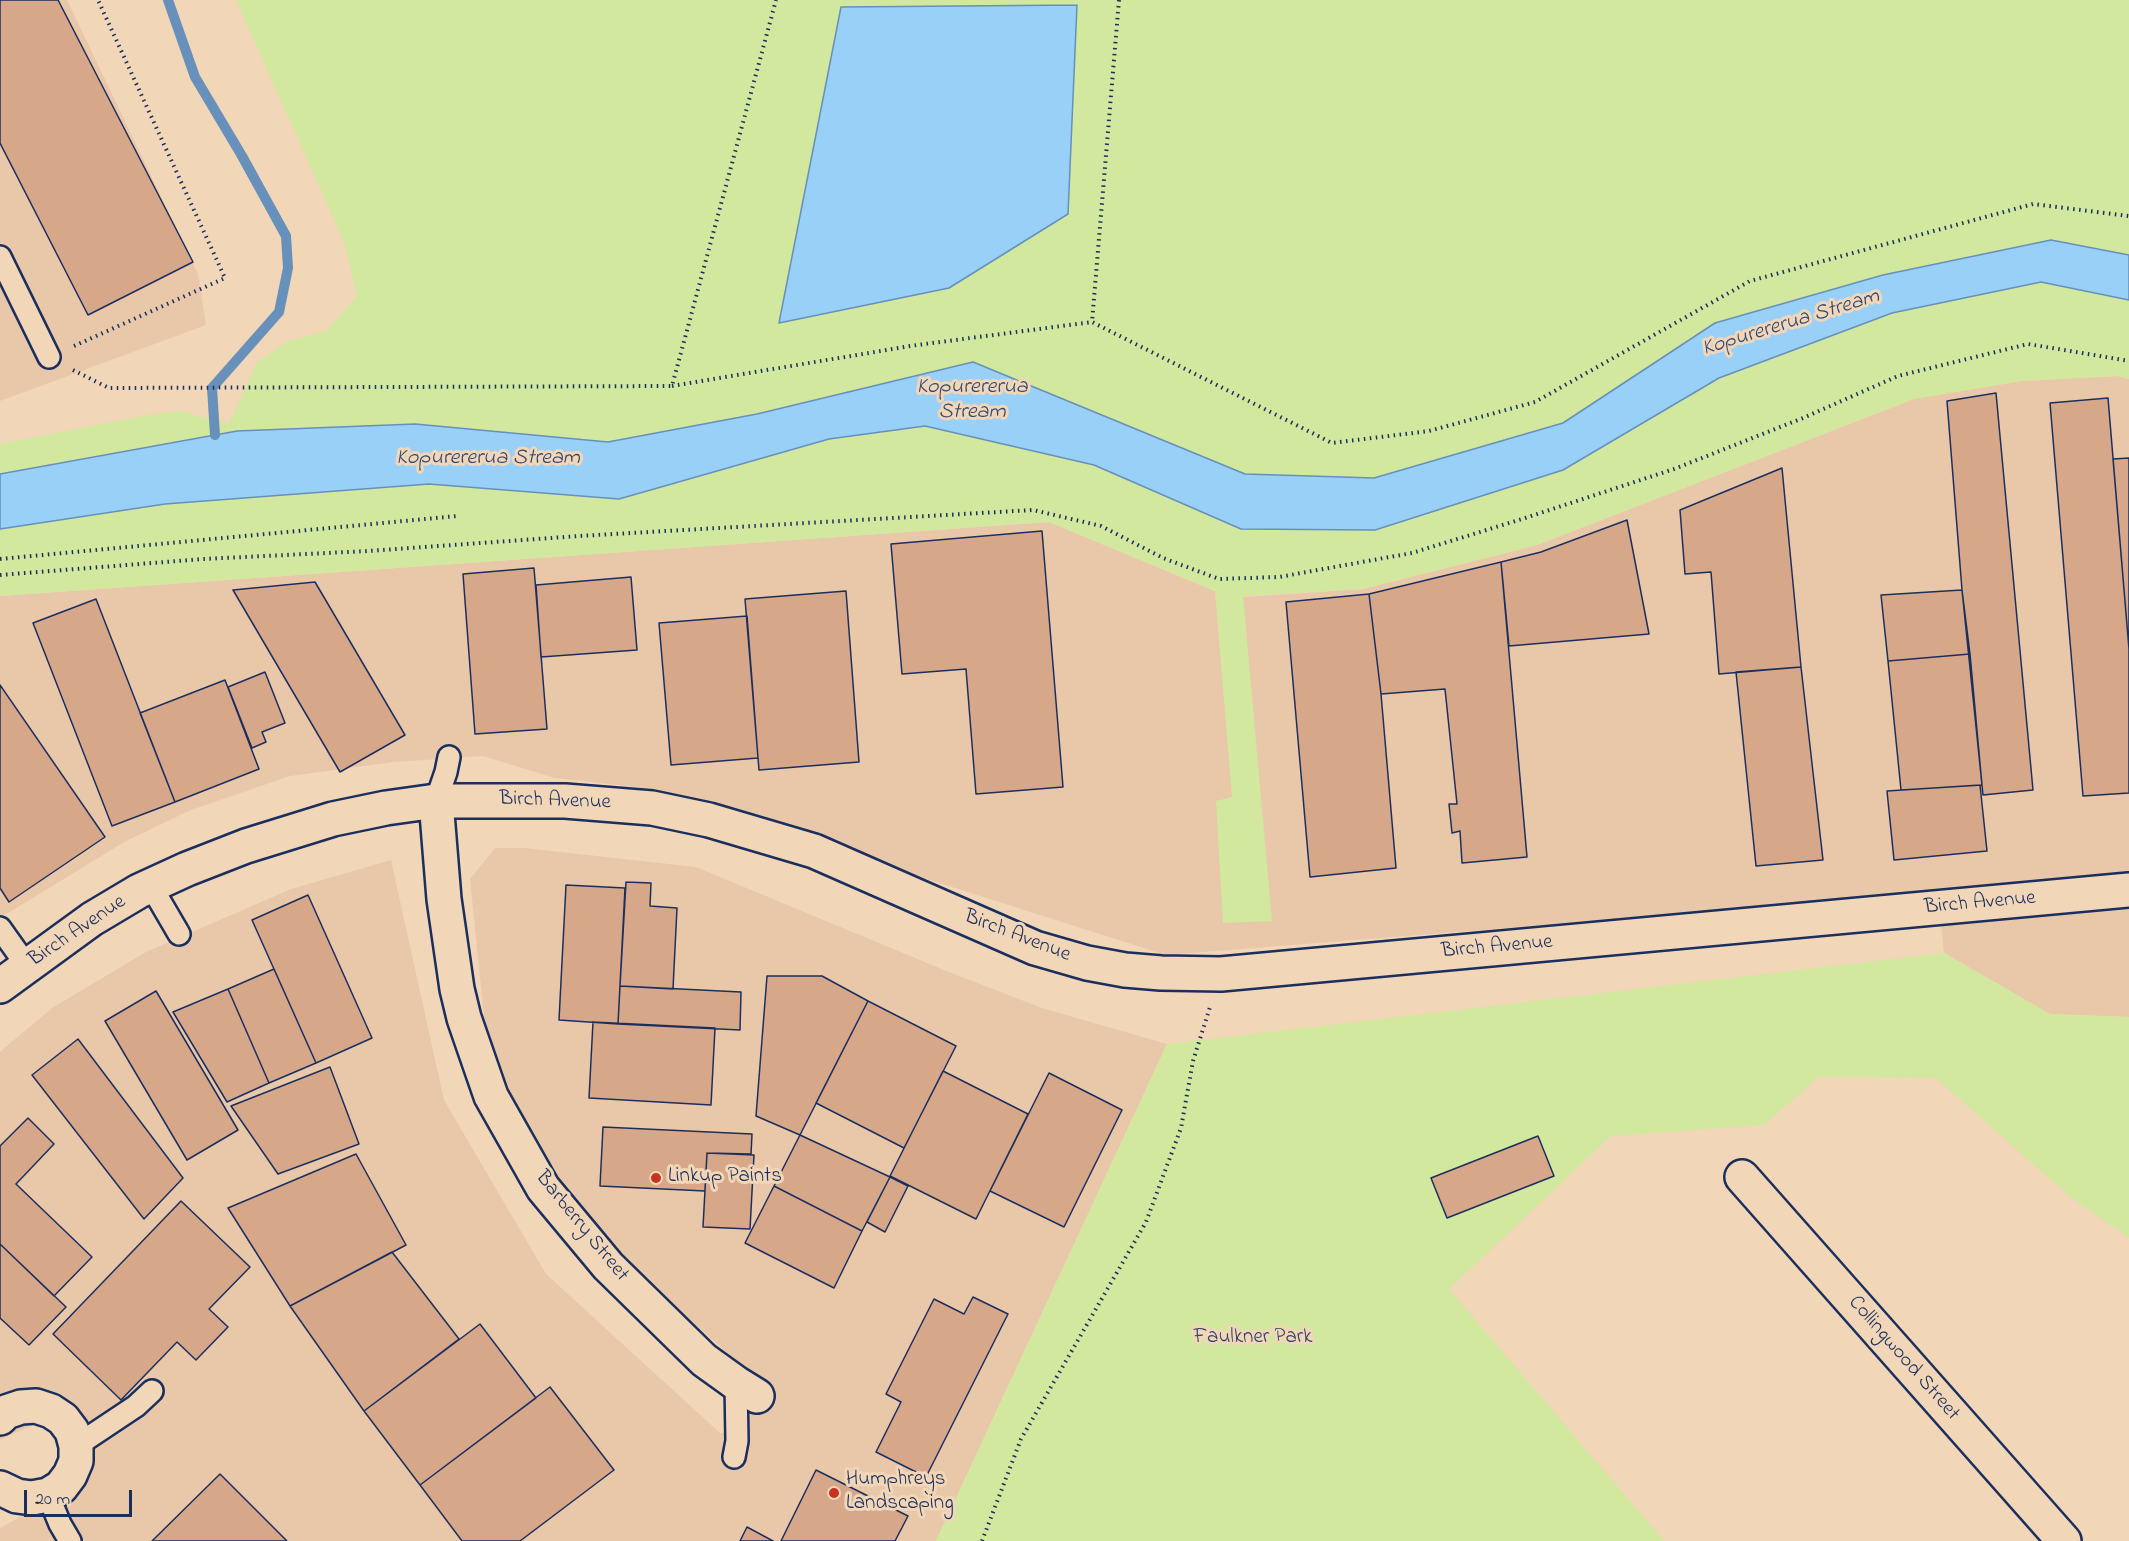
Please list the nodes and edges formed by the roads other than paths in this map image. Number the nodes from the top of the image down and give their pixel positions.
1 (0, 257) edge
2 (49, 357) road end
3 (448, 757) dead end
4 (436, 801) junction
5 (152, 886) junction
6 (2129, 890) edge
7 (0, 928) edge
8 (179, 934) dead end
9 (27, 966) junction
10 (0, 986) edge
11 (1742, 1177) dead end
12 (746, 1389) joint
13 (152, 1391) dead end
14 (0, 1418) edge
15 (76, 1446) junction
16 (734, 1456) dead end
17 (0, 1488) edge
18 (48, 1495) junction
19 (70, 1541) edge
20 (2064, 1541) edge

1 - 2 lane
3 - 4 lane
4 - 5 street, Birch Avenue
4 - 6 street, Birch Avenue
4 - 12 street, Barberry Street
5 - 8 lane
5 - 9 street, Birch Avenue
7 - 9 lane
9 - 10 street, Birch Avenue
11 - 20 street, Collingwood Street
12 - 16 lane
13 - 15 lane
14 - 15 street
15 - 18 street
17 - 18 street
18 - 19 lane

